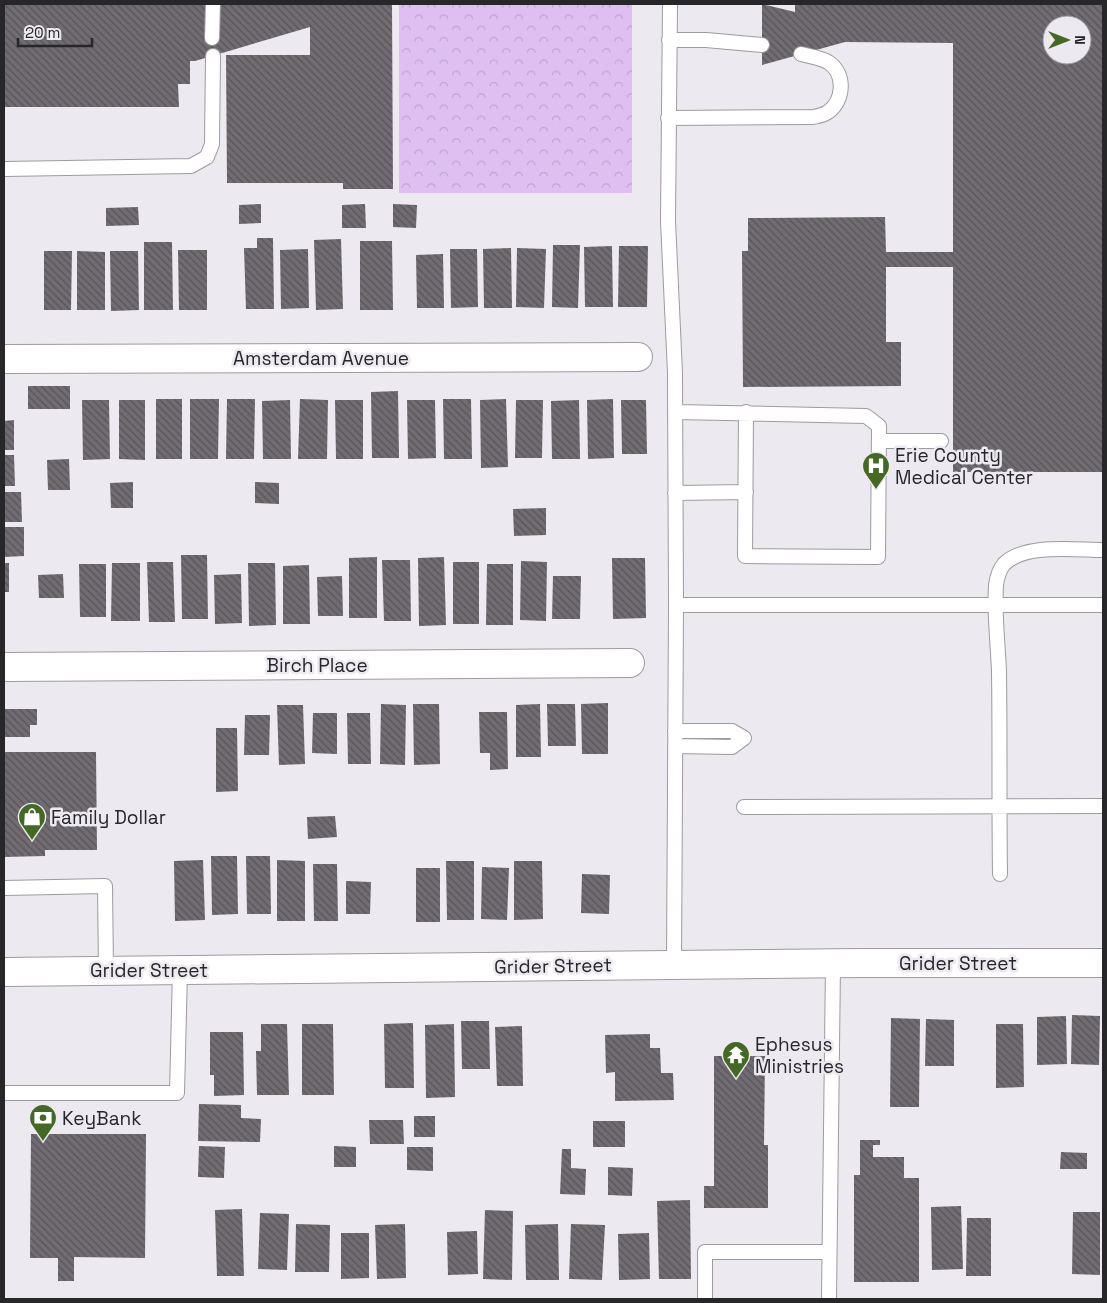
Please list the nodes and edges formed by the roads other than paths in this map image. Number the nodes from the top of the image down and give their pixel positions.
1 (213, 4) edge
2 (670, 4) edge
3 (212, 38) dead end
4 (669, 40) junction
5 (762, 45) dead end
6 (801, 54) dead end
7 (213, 56) dead end
8 (668, 118) junction
9 (4, 168) edge
10 (638, 357) dead end
11 (4, 359) edge
12 (675, 412) junction
13 (746, 412) junction
14 (879, 441) junction
15 (941, 441) dead end
16 (746, 492) junction
17 (675, 493) junction
18 (1103, 550) edge
19 (676, 605) junction
20 (996, 606) junction
21 (1103, 606) edge
22 (630, 664) dead end
23 (4, 666) edge
24 (675, 731) junction
25 (675, 746) junction
26 (1103, 806) edge
27 (744, 807) dead end
28 (999, 807) junction
29 (1000, 874) dead end
30 (4, 888) edge
31 (1103, 963) edge
32 (834, 964) junction
33 (674, 966) junction
34 (106, 970) junction
35 (180, 970) junction
36 (4, 972) edge
37 (4, 1093) edge
38 (829, 1252) junction
39 (705, 1299) edge
40 (829, 1299) edge

1 - 3 lane
2 - 4 lane
4 - 5 lane
4 - 8 lane
6 - 8 lane
7 - 9 lane
8 - 12 lane
10 - 11 street, Amsterdam Avenue
12 - 13 lane
12 - 17 lane
13 - 14 lane
13 - 16 lane
14 - 15 lane
14 - 16 lane
16 - 17 lane
17 - 19 lane
18 - 20 lane
19 - 20 lane
19 - 24 lane
20 - 21 lane
20 - 28 lane
22 - 23 street, Birch Place
24 - 25 lane
24 - 25 lane
25 - 33 lane
26 - 28 lane
27 - 28 lane
28 - 29 lane
30 - 34 lane
31 - 32 street, Grider Street
32 - 33 street, Grider Street
32 - 38 lane
33 - 35 street, Grider Street
34 - 35 street, Grider Street
34 - 36 street, Grider Street
35 - 37 lane
38 - 39 lane
38 - 40 lane

